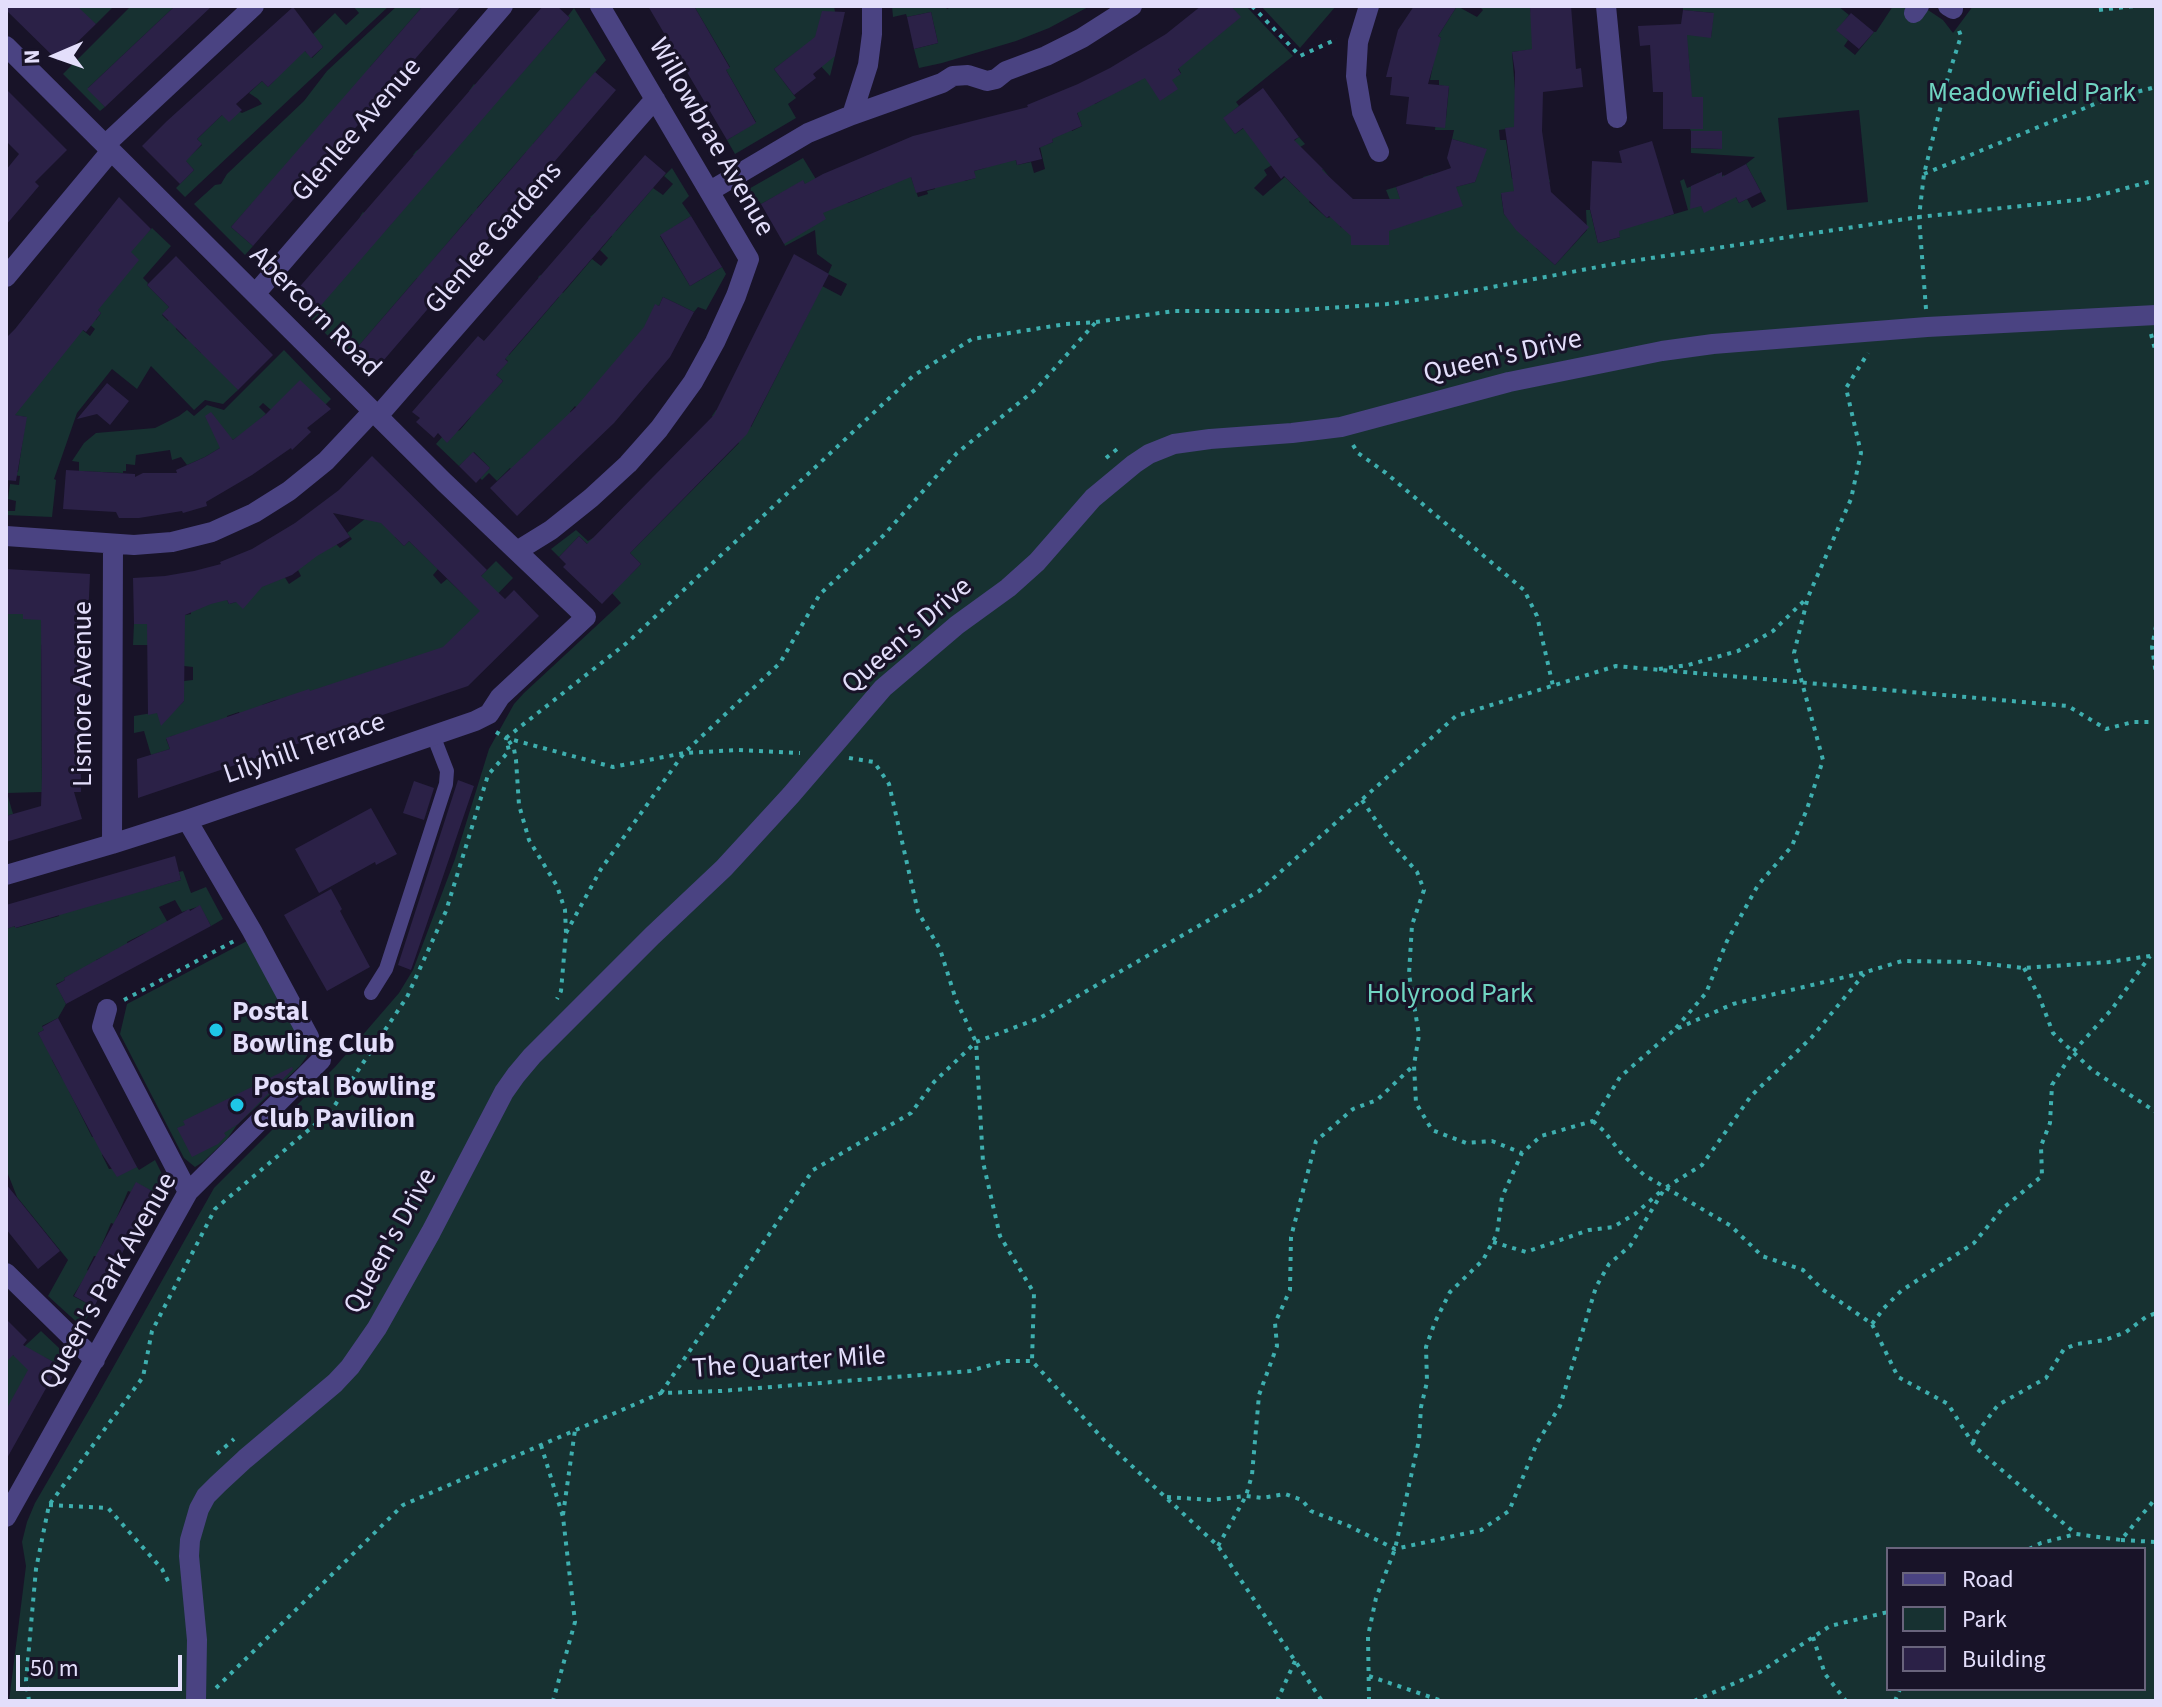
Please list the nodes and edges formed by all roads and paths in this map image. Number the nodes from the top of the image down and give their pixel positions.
1 (254, 6) edge
2 (503, 6) edge
3 (600, 6) edge
4 (872, 6) edge
5 (1132, 6) edge
6 (1252, 6) edge
7 (1369, 6) edge
8 (1606, 6) edge
9 (2134, 6) edge
10 (1950, 8) edge
11 (2099, 10) dead end
12 (1361, 28) junction
13 (6, 46) edge
14 (2156, 87) edge
15 (655, 99) junction
16 (852, 115) junction
17 (1617, 118) dead end
18 (108, 148) junction
19 (1379, 152) dead end
20 (1924, 174) junction
21 (2156, 180) edge
22 (710, 191) junction
23 (1919, 217) junction
24 (6, 277) edge
25 (256, 293) junction
26 (1938, 307) dead end
27 (2156, 315) edge
28 (1926, 317) junction
29 (1096, 322) junction
30 (1882, 331) junction
31 (376, 414) junction
32 (1341, 427) junction
33 (1124, 444) dead end
34 (1103, 462) dead end
35 (6, 536) edge
36 (113, 544) junction
37 (517, 551) junction
38 (1808, 597) junction
39 (586, 617) joint
40 (2156, 626) edge
41 (1652, 670) junction
42 (2156, 674) edge
43 (1802, 683) junction
44 (1553, 686) junction
45 (2156, 722) edge
46 (433, 735) junction
47 (506, 738) junction
48 (684, 753) junction
49 (825, 753) junction
50 (793, 764) dead end
51 (1362, 800) junction
52 (187, 820) junction
53 (112, 844) junction
54 (6, 875) edge
55 (252, 931) junction
56 (566, 933) junction
57 (2153, 955) edge
58 (2024, 968) junction
59 (1866, 972) junction
60 (371, 993) dead end
61 (555, 1004) dead end
62 (107, 1009) joint
63 (1674, 1030) junction
64 (309, 1037) dead end
65 (976, 1042) junction
66 (2073, 1052) junction
67 (321, 1060) dead end
68 (1414, 1065) junction
69 (2156, 1112) edge
70 (1593, 1121) junction
71 (1522, 1153) junction
72 (1665, 1188) junction
73 (188, 1192) junction
74 (1493, 1242) junction
75 (6, 1273) edge
76 (2156, 1313) edge
77 (1872, 1324) junction
78 (95, 1360) junction
79 (1032, 1361) junction
80 (661, 1393) junction
81 (575, 1430) junction
82 (236, 1437) dead end
83 (1973, 1443) junction
84 (541, 1445) junction
85 (216, 1455) dead end
86 (1246, 1496) junction
87 (1165, 1497) junction
88 (2156, 1498) edge
89 (49, 1505) junction
90 (6, 1517) edge
91 (563, 1517) junction
92 (2076, 1534) junction
93 (2121, 1540) junction
94 (2156, 1542) edge
95 (1218, 1546) junction
96 (2033, 1547) edge
97 (1395, 1549) junction
98 (173, 1591) dead end
99 (1886, 1612) edge
100 (1812, 1636) junction
101 (1295, 1661) junction
102 (1368, 1676) junction
103 (205, 1696) edge
104 (29, 1701) edge
105 (553, 1701) edge
106 (1277, 1701) edge
107 (1322, 1701) edge
108 (1369, 1701) edge
109 (1442, 1701) edge
110 (1694, 1701) edge
111 (1846, 1701) edge

1 - 18 street
2 - 25 street, Glenlee Avenue
3 - 15 street, Willowbrae Avenue
4 - 16 street
5 - 16 street
6 - 12 path
7 - 12 street
8 - 17 street
9 - 11 path
10 - 20 path
12 - 19 street
13 - 18 street, Abercorn Road
14 - 20 path
15 - 22 street, Willowbrae Avenue
15 - 31 street, Glenlee Gardens
16 - 22 street
18 - 24 street
18 - 25 street, Abercorn Road
20 - 23 path
21 - 23 path
22 - 37 street, Willowbrae Avenue
23 - 28 path
23 - 29 path
25 - 31 street, Abercorn Road
26 - 28 path
27 - 28 street, Queen's Drive
28 - 30 street, Queen's Drive
29 - 47 path
29 - 48 path
30 - 32 street, Queen's Drive
30 - 38 path
31 - 36 street, Glenlee Gardens
31 - 37 street, Abercorn Road
32 - 44 path
32 - 49 street, Queen's Drive
33 - 34 path
35 - 36 street, Glenlee Gardens
36 - 53 street, Lismore Avenue
37 - 39 street, Abercorn Road
38 - 41 path
38 - 43 path
39 - 46 street, Lilyhill Terrace
40 - 42 path
41 - 43 path
41 - 44 path
43 - 45 path
43 - 63 path
44 - 51 path
46 - 52 street, Lilyhill Terrace
46 - 60 lane
47 - 48 path
47 - 56 path
47 - 89 path
48 - 50 path
48 - 56 path
49 - 65 path
49 - 103 street, Queen's Drive
51 - 65 path
51 - 68 path
52 - 53 street, Lilyhill Terrace
52 - 55 street
53 - 54 street, Lilyhill Terrace
55 - 62 path
55 - 64 street
56 - 61 path
57 - 58 path
57 - 66 path
58 - 59 path
58 - 66 path
59 - 63 path
59 - 72 path
62 - 73 street
63 - 70 path
65 - 79 path
65 - 80 path
66 - 69 path
66 - 77 path
67 - 73 street, Queen's Park Avenue
68 - 71 path
68 - 86 path
70 - 71 path
70 - 72 path
71 - 74 path
72 - 74 path
72 - 77 path
72 - 97 path
73 - 78 street, Queen's Park Avenue
74 - 97 path
75 - 78 street
76 - 83 path
77 - 83 path
78 - 90 street, Queen's Park Avenue
79 - 80 path, The Quarter Mile
79 - 87 path
80 - 81 path, The Quarter Mile
81 - 84 path, The Quarter Mile
81 - 91 path
82 - 85 path
83 - 92 path
84 - 91 path
84 - 103 path, The Quarter Mile
86 - 87 path
86 - 95 path
86 - 97 path
87 - 95 path
88 - 93 path
89 - 98 path
89 - 104 path
91 - 105 path
92 - 93 path
92 - 96 path
93 - 94 path
95 - 101 path
97 - 102 path
99 - 100 path
100 - 110 path
100 - 111 path
101 - 106 path
101 - 107 path
102 - 108 path
102 - 109 path

